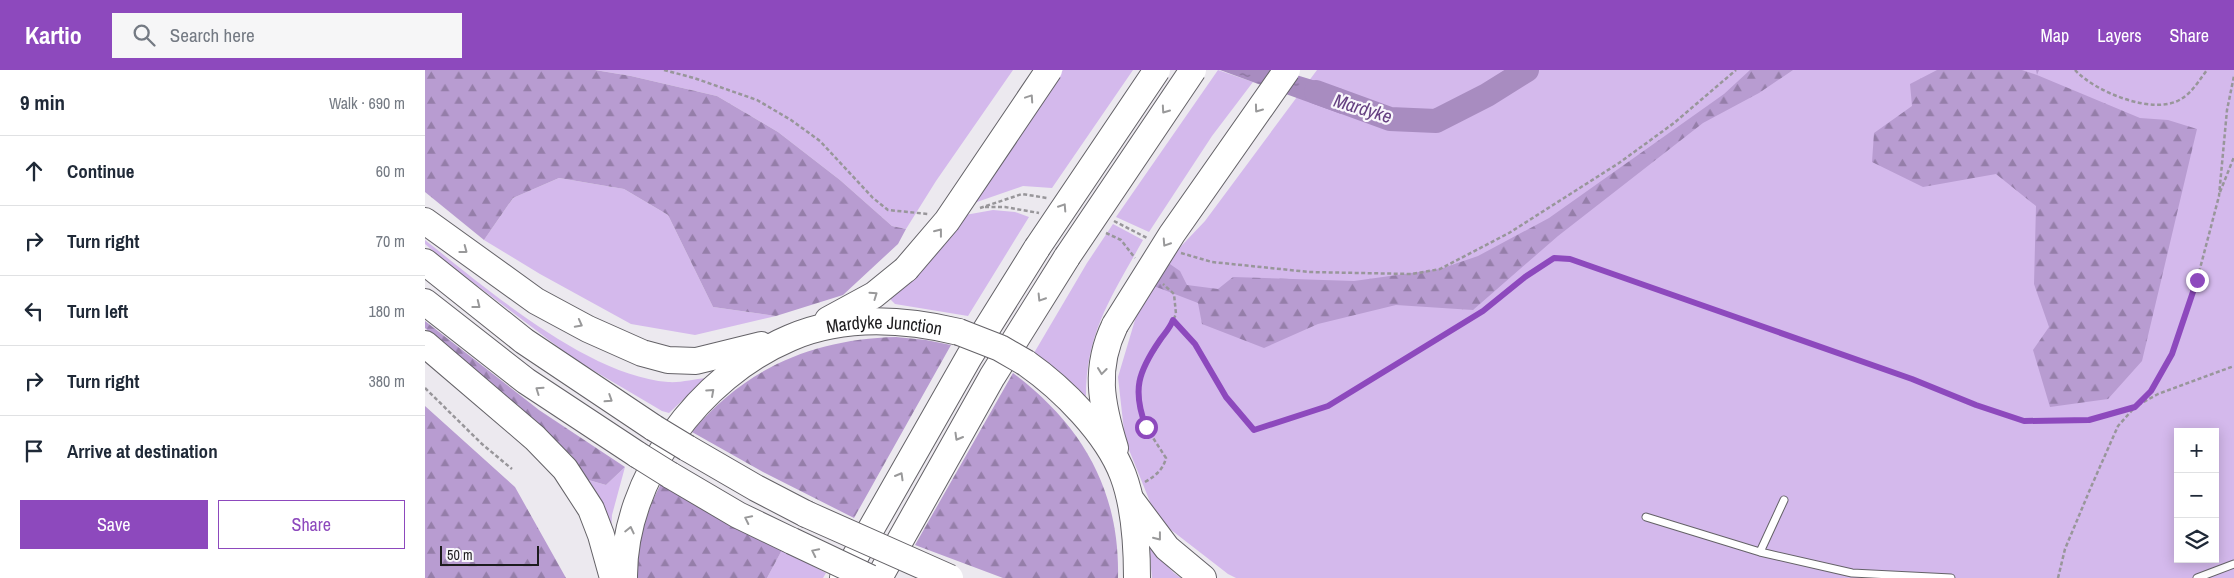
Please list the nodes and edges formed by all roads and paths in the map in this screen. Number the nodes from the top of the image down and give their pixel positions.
1 (1049, 70) edge
2 (1157, 70) edge
3 (1193, 70) edge
4 (1287, 70) edge
5 (2075, 70) edge
6 (2207, 70) edge
7 (2234, 76) edge
8 (2234, 157) edge
9 (2219, 196) junction
10 (982, 207) dead end
11 (1048, 216) dead end
12 (425, 221) edge
13 (1101, 231) dead end
14 (425, 262) edge
15 (1140, 262) dead end
16 (1160, 281) dead end
17 (425, 302) edge
18 (1173, 320) junction
19 (796, 336) junction
20 (425, 344) edge
21 (425, 360) edge
22 (2234, 366) edge
23 (425, 388) edge
24 (2135, 407) junction
25 (512, 469) dead end
26 (1126, 486) junction
27 (1784, 500) dead end
28 (1647, 517) dead end
29 (1760, 552) junction
30 (2234, 564) edge
31 (595, 578) edge
32 (613, 578) edge
33 (624, 578) edge
34 (843, 578) edge
35 (870, 578) edge
36 (879, 578) edge
37 (949, 578) edge
38 (1137, 578) edge
39 (1203, 578) edge
40 (1951, 578) edge
41 (2058, 578) edge
42 (2197, 578) edge

19 -> 1 highway, bridge
34 -> 2 highway, bridge
3 -> 36 highway, bridge
4 -> 26 highway, bridge
5 - 6 path
7 - 9 path
8 - 9 path
9 - 24 path
10 - 11 path
12 -> 19 highway
13 - 15 path
14 -> 37 highway, bridge
16 - 18 path
35 -> 17 highway, bridge
18 - 24 path
18 - 26 path
19 - 26 highway, Mardyke Junction, bridge
33 -> 19 highway, Mardyke Junction
20 - 32 highway
21 - 31 highway
22 - 24 path
23 - 25 path
24 - 41 path
26 - 38 highway, Mardyke Junction
26 -> 39 highway
27 - 29 lane
28 - 29 lane
29 - 40 lane
30 - 42 lane

